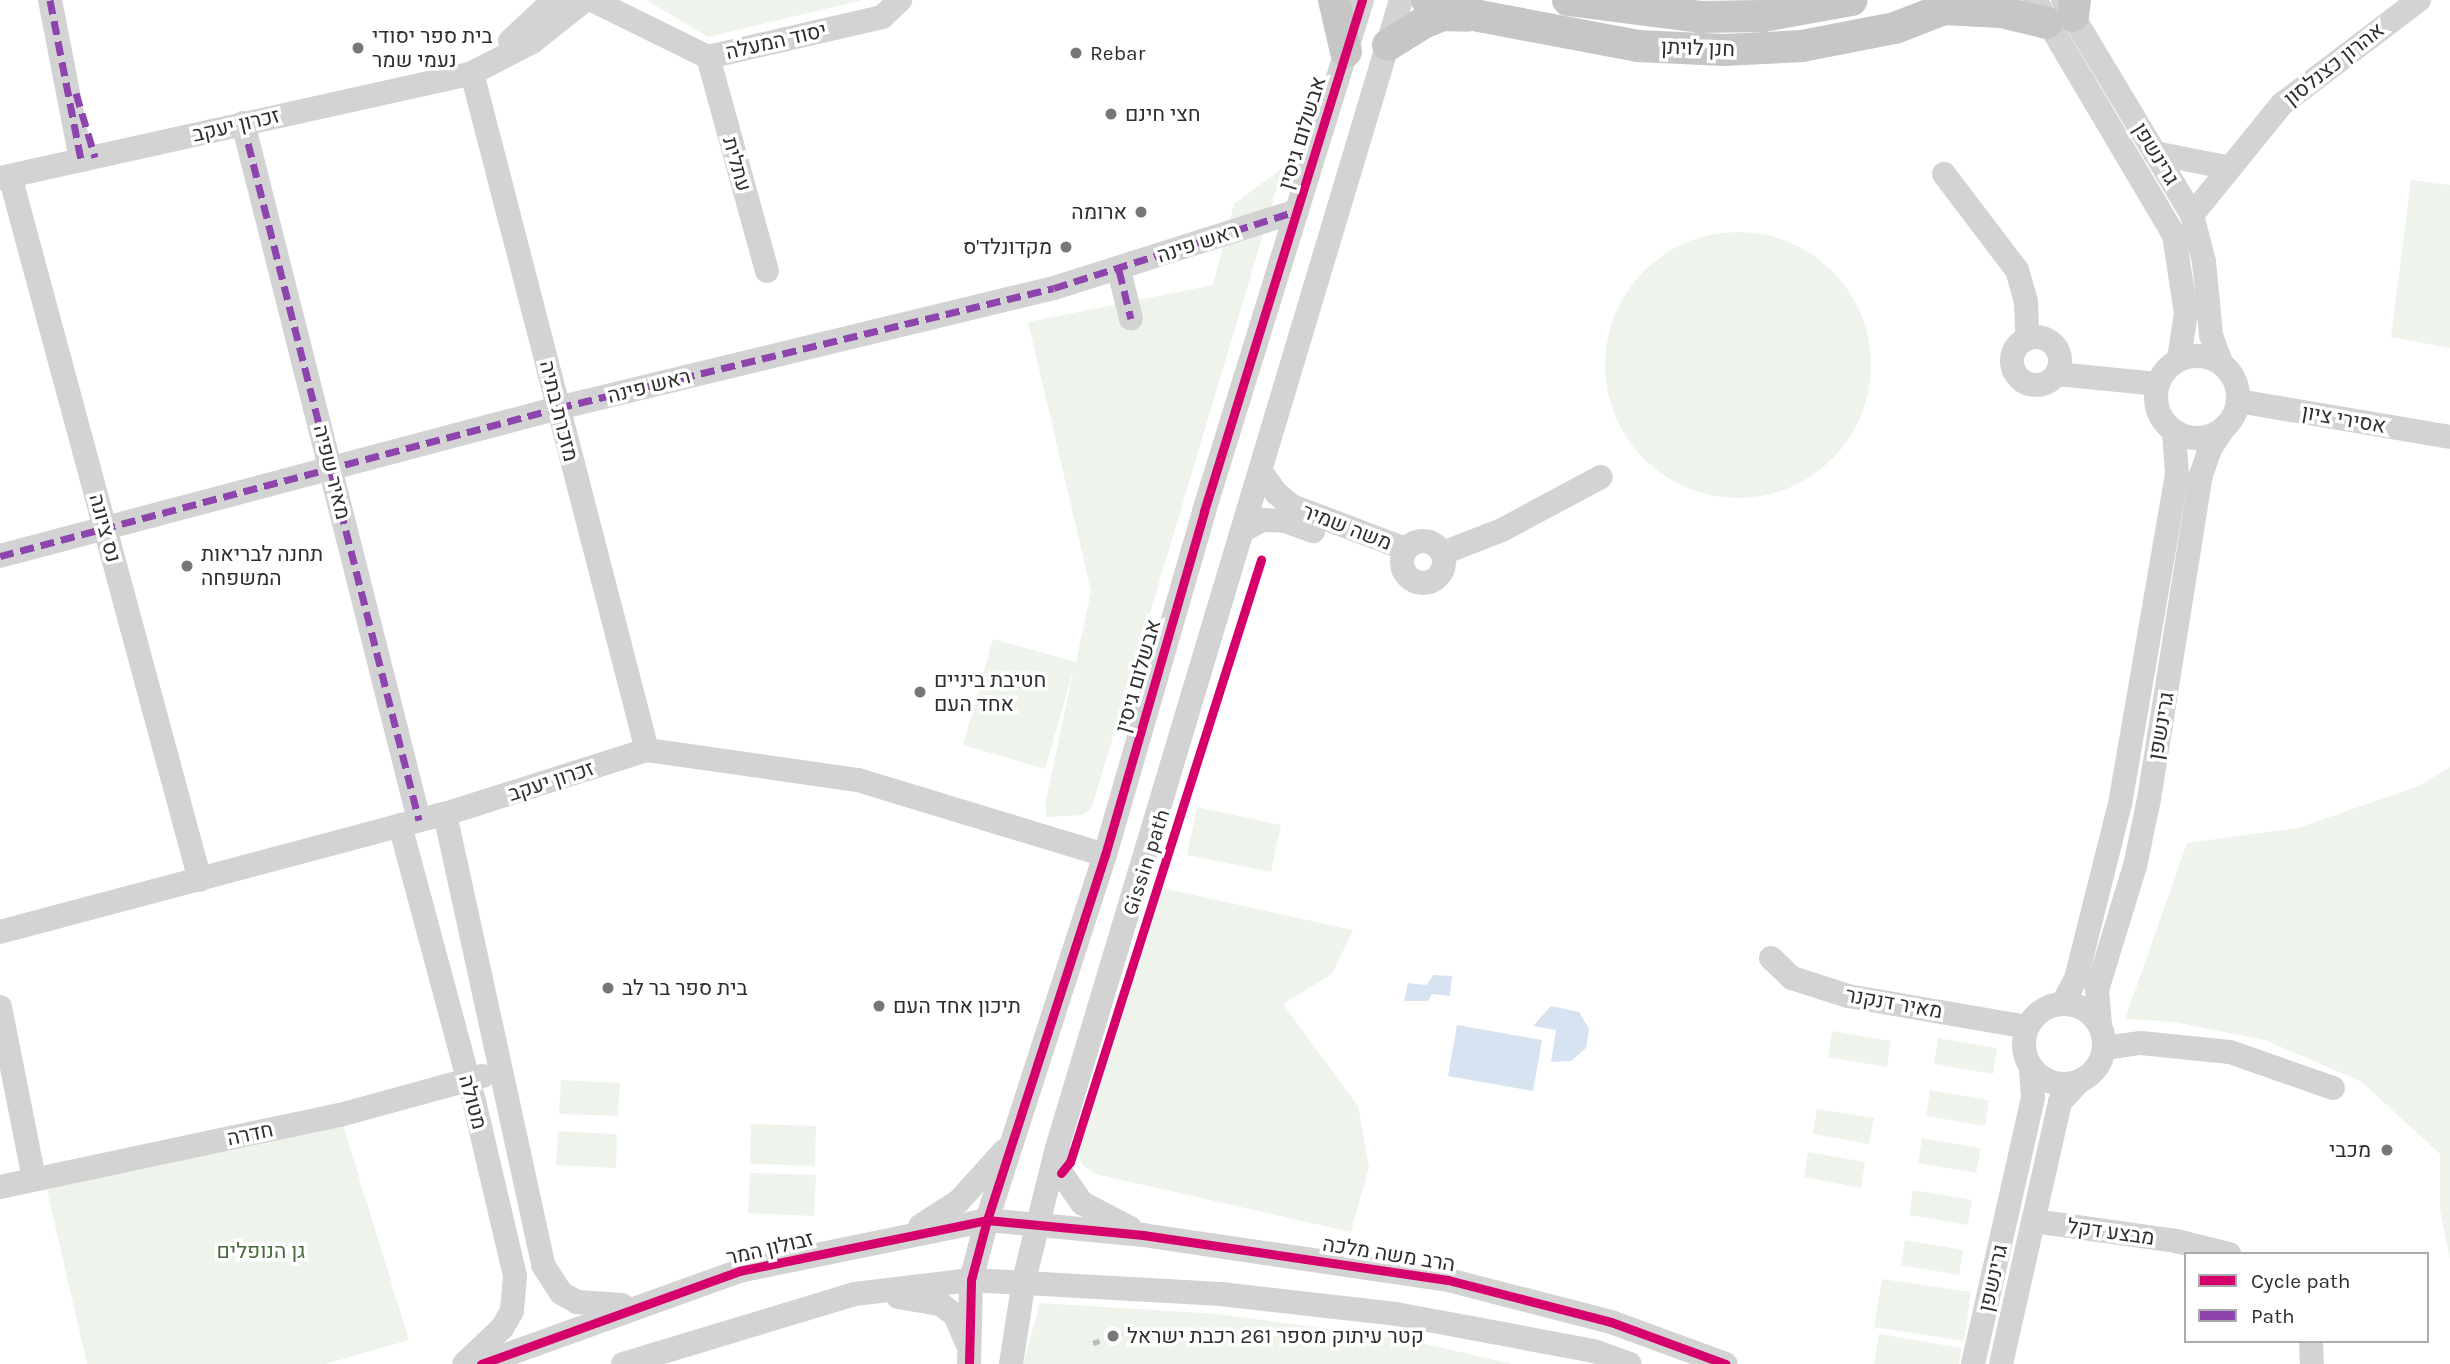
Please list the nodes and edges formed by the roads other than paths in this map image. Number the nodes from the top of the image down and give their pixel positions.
1 (554, 0) edge
2 (585, 0) edge
3 (592, 0) edge
4 (622, 0) edge
5 (900, 0) edge
6 (1334, 0) edge
7 (1362, 0) edge
8 (1401, 0) edge
9 (1427, 0) edge
10 (1568, 0) edge
11 (1852, 0) edge
12 (2419, 0) edge
13 (1954, 4) edge
14 (1770, 8) edge
15 (2058, 8) edge
16 (52, 11) edge
17 (1479, 16) junction
18 (652, 27) junction
19 (1388, 45) junction
20 (1346, 52) junction
21 (708, 57) junction
22 (472, 73) junction
23 (243, 123) junction
24 (2155, 153) junction
25 (88, 158) junction
26 (2230, 168) junction
27 (1944, 174) dead end
28 (5, 177) edge
29 (1297, 211) junction
30 (2192, 215) junction
31 (1119, 270) junction
32 (767, 271) dead end
33 (1131, 319) dead end
34 (2027, 338) junction
35 (2179, 359) junction
36 (2221, 363) junction
37 (2057, 374) junction
38 (2157, 384) junction
39 (2238, 401) junction
40 (558, 408) junction
41 (2223, 429) junction
42 (2174, 431) junction
43 (2450, 437) edge
44 (331, 470) junction
45 (1261, 472) junction
46 (1601, 477) dead end
47 (1244, 530) junction
48 (106, 531) junction
49 (1443, 553) junction
50 (0, 556) edge
51 (1404, 556) junction
52 (647, 750) junction
53 (445, 814) junction
54 (409, 823) junction
55 (1105, 855) junction
56 (200, 880) junction
57 (0, 932) edge
58 (1771, 958) dead end
59 (2063, 1003) junction
60 (0, 1007) edge
61 (2027, 1027) junction
62 (2102, 1036) junction
63 (2031, 1068) junction
64 (498, 1072) junction
65 (468, 1081) junction
66 (2078, 1083) junction
67 (2333, 1088) dead end
68 (1021, 1120) junction
69 (1058, 1148) junction
70 (34, 1179) junction
71 (0, 1187) edge
72 (987, 1220) junction
73 (2034, 1221) junction
74 (1036, 1224) junction
75 (901, 1234) junction
76 (1143, 1235) junction
77 (2221, 1252) edge
78 (971, 1279) junction
79 (1024, 1280) junction
80 (855, 1294) junction
81 (634, 1306) junction
82 (2311, 1343) edge
83 (969, 1358) edge
84 (464, 1364) edge
85 (481, 1364) edge
86 (622, 1364) edge
87 (1011, 1364) edge
88 (1630, 1364) edge
89 (1726, 1364) edge
90 (1973, 1364) edge
91 (2001, 1364) edge
92 (2312, 1364) edge

1 - 22 street, זכרון יעקב
2 - 22 street, זכרון יעקב
3 - 18 street, יסוד המעלה
4 - 18 street, יסוד המעלה
5 - 21 street, יסוד המעלה
6 - 20 main road
7 - 20 street, אבשלום גיסין
8 - 19 street
9 - 17 main road, חנן לויתן
10 - 14 main road, חנן לויתן
11 - 14 main road, חנן לויתן
12 - 26 street, אהרון כצנלסון
13 - 15 main road
13 - 17 main road, חנן לויתן
15 - 24 street, גרינשפן
15 - 35 street, גרינשפן
16 - 25 street
17 - 19 main road
18 - 21 street, יסוד המעלה
19 - 45 street
20 - 29 street, אבשלום גיסין
21 - 32 street, עתלית
22 - 23 street, זכרון יעקב
22 - 40 street, מזכרת בתיה
23 - 25 street, זכרון יעקב
23 - 44 street, מאיר שפיה
24 - 26 street
24 - 30 street, גרינשפן
25 - 28 street, זכרון יעקב
26 - 30 street, אהרון כצנלסון
27 - 34 street
28 - 48 street, נס ציונה
29 - 31 street, ראש פינה
29 - 55 street, אבשלום גיסין
30 - 36 street, גרינשפן
31 - 33 street
31 - 40 street, ראש פינה
34 - 37 street
34 - 37 street
35 - 36 street
35 - 38 street
36 - 39 street
37 - 38 street
38 - 42 street
39 - 41 street
39 - 43 street, אסירי ציון
40 - 44 street, ראש פינה
40 - 52 street, מזכרת בתיה
41 - 42 street
41 - 62 street, גרינשפן
42 - 59 street, גרינשפן
44 - 48 street, ראש פינה
44 - 54 street, מאיר שפיה
45 - 47 street
45 - 51 street, משה שמיר
46 - 49 street
47 - 51 street, משה שמיר
47 - 69 street
48 - 50 street, ראש פינה
48 - 56 street, נס ציונה
49 - 51 street
49 - 51 street
52 - 53 street, זכרון יעקב
52 - 55 street, זכרון יעקב
53 - 54 street, זכרון יעקב
53 - 64 street, מטולה
54 - 56 street, זכרון יעקב
54 - 65 street, מטולה
55 - 68 street, אבשלום גיסין
56 - 57 street, זכרון יעקב
58 - 61 street, מאיר דנקנר
59 - 61 street
59 - 62 street
60 - 70 street
61 - 63 street
62 - 66 street
62 - 67 street
63 - 66 street
63 - 90 street, גרינשפן
64 - 65 street, חדרה
64 - 81 street, מטולה
65 - 70 street, חדרה
65 - 84 street, מטולה
66 - 73 street, גרינשפן
68 - 72 street, אבשלום גיסין
68 - 75 street
69 - 74 street
69 - 76 street
70 - 71 street, חדרה
72 - 74 street, זבולון המר
72 - 75 street, זבולון המר
72 - 78 street, אבשלום גיסין
73 - 77 street, מבצע דקל
73 - 91 street, גרינשפן
74 - 76 street, הרב משה מלכה
74 - 79 street
75 - 81 street, זבולון המר
76 - 89 street, הרב משה מלכה
78 - 79 street
78 - 80 street
78 - 83 street, אבשלום גיסין
79 - 87 street
79 - 88 street
80 - 83 street
80 - 86 street
81 - 85 street, זבולון המר
82 - 92 street

